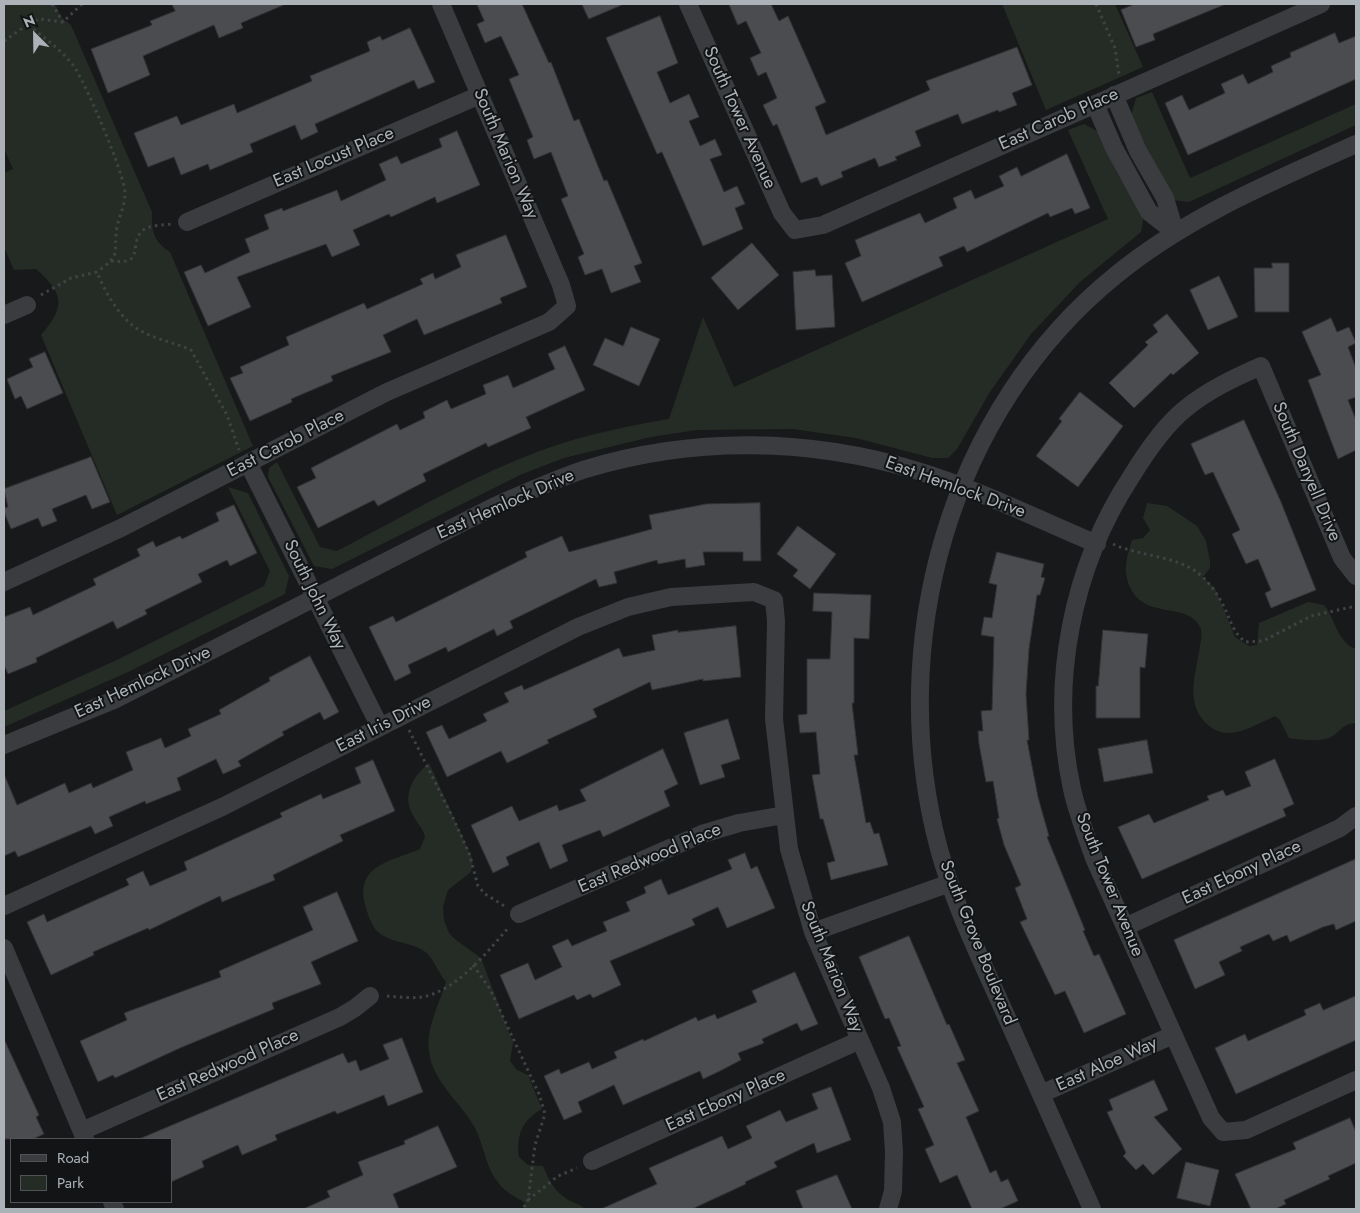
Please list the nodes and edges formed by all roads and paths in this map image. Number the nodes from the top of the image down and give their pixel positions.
1 (52, 4) edge
2 (82, 4) edge
3 (441, 4) edge
4 (688, 4) edge
5 (1096, 4) edge
6 (1321, 4) edge
7 (63, 22) junction
8 (27, 25) junction
9 (4, 40) edge
10 (1118, 94) junction
11 (480, 95) junction
12 (1095, 104) junction
13 (1356, 144) edge
14 (187, 222) joint
15 (795, 230) joint
16 (1175, 232) junction
17 (111, 261) junction
18 (97, 272) junction
19 (27, 305) joint
20 (567, 306) joint
21 (4, 315) edge
22 (1260, 366) joint
23 (246, 464) junction
24 (962, 487) junction
25 (1098, 541) junction
26 (1356, 576) edge
27 (4, 582) edge
28 (316, 598) junction
29 (774, 600) joint
30 (1356, 606) edge
31 (402, 716) junction
32 (380, 727) junction
33 (4, 745) edge
34 (784, 815) junction
35 (1356, 816) edge
36 (950, 883) junction
37 (4, 906) edge
38 (519, 914) junction
39 (1125, 927) junction
40 (813, 932) junction
41 (4, 948) edge
42 (473, 965) junction
43 (370, 996) joint
44 (1173, 1035) junction
45 (860, 1040) junction
46 (1356, 1080) edge
47 (1041, 1094) junction
48 (84, 1135) edge
49 (592, 1161) joint
50 (528, 1200) junction
51 (523, 1209) edge
52 (888, 1209) edge
53 (1092, 1209) edge

1 - 7 path
2 - 7 path
3 - 11 street, South Marion Way
4 - 15 street, South Tower Avenue
5 - 10 path
6 - 10 street, East Carob Place
7 - 8 path
8 - 9 path
8 - 17 path
10 - 12 street, East Carob Place
10 - 16 street
11 - 14 street, East Locust Place
11 - 20 street, South Marion Way
12 - 15 street, East Carob Place
12 - 16 street
13 - 16 street, South Grove Boulevard
14 - 17 path
16 - 24 street, South Grove Boulevard
17 - 18 path
18 - 19 path
18 - 23 path
19 - 21 street
20 - 23 street, East Carob Place
22 - 25 street, South Tower Avenue
22 - 26 street, South Danyell Drive
23 - 27 street, East Carob Place
23 - 28 street, South John Way
24 - 25 street, East Hemlock Drive
24 - 28 street, East Hemlock Drive
24 - 36 street, South Grove Boulevard
25 - 30 path
25 - 39 street, South Tower Avenue
28 - 32 street, South John Way
28 - 33 street, East Hemlock Drive
29 - 31 street, East Iris Drive
29 - 34 street, South Marion Way
31 - 32 street, East Iris Drive
31 - 38 path
32 - 37 street, East Iris Drive
34 - 38 street, East Redwood Place
34 - 40 street, South Marion Way
35 - 39 street, East Ebony Place
36 - 40 street
36 - 47 street, South Grove Boulevard
38 - 42 path
39 - 44 street, South Tower Avenue
40 - 45 street, South Marion Way
41 - 48 street
42 - 43 path
42 - 50 path
43 - 48 street, East Redwood Place
44 - 46 street, South Tower Avenue
44 - 47 street, East Aloe Way
45 - 49 street, East Ebony Place
45 - 52 street, South Marion Way
47 - 53 street, South Grove Boulevard
49 - 50 path
50 - 51 path

